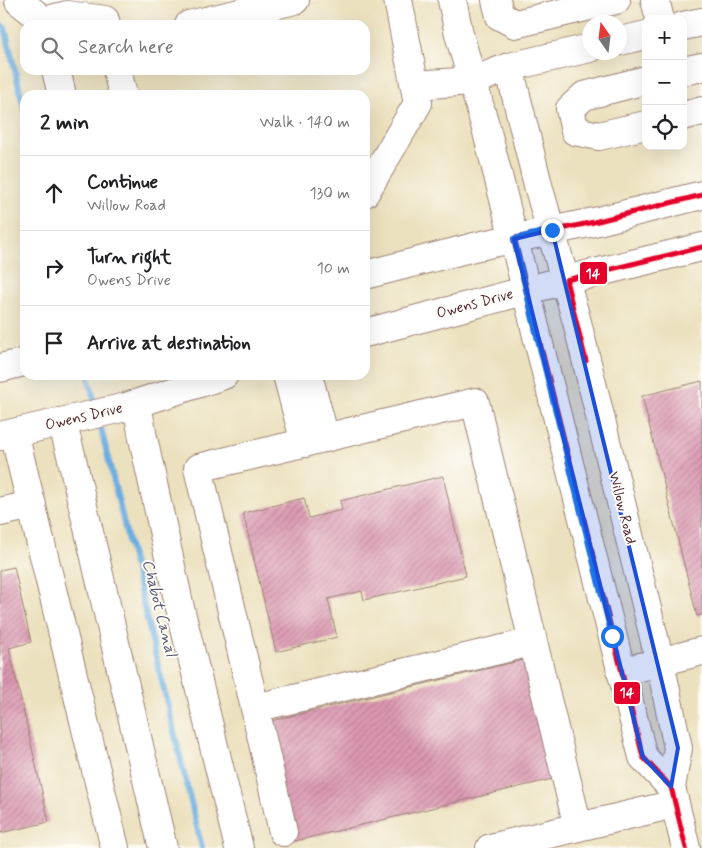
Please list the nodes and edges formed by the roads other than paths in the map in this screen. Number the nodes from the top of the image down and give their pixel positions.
1 (296, 0) edge
2 (398, 0) edge
3 (452, 0) edge
4 (496, 0) edge
5 (616, 0) edge
6 (655, 0) edge
7 (19, 1) edge
8 (659, 15) edge
9 (41, 20) edge
10 (53, 20) edge
11 (105, 20) edge
12 (210, 20) edge
13 (702, 22) edge
14 (687, 25) edge
15 (642, 36) edge
16 (627, 39) edge
17 (582, 50) edge
18 (509, 67) junction
19 (702, 67) edge
20 (687, 70) edge
21 (57, 75) edge
22 (118, 75) edge
23 (473, 81) junction
24 (642, 81) edge
25 (415, 86) junction
26 (61, 90) edge
27 (122, 90) edge
28 (702, 111) edge
29 (687, 115) edge
30 (642, 126) edge
31 (370, 185) edge
32 (702, 195) edge
33 (552, 230) junction
34 (514, 239) junction
35 (702, 247) edge
36 (370, 274) edge
37 (566, 280) junction
38 (526, 290) junction
39 (370, 332) edge
40 (208, 380) edge
41 (289, 380) edge
42 (309, 380) edge
43 (131, 405) junction
44 (65, 422) junction
45 (7, 434) edge
46 (315, 440) junction
47 (32, 505) junction
48 (0, 512) edge
49 (532, 642) junction
50 (702, 651) edge
51 (660, 662) junction
52 (621, 672) junction
53 (256, 708) junction
54 (673, 796) junction
55 (578, 827) junction
56 (282, 832) dead end
57 (115, 848) edge
58 (163, 848) edge
59 (239, 848) edge
60 (490, 848) edge
61 (686, 848) edge

1 - 12 street
2 - 25 street
3 - 23 street, Willow Road
4 - 5 street
6 - 8 street
7 - 9 street
10 - 11 street
13 - 14 street
15 - 16 street
17 - 18 street
18 - 23 street
18 - 33 street, Willow Road
19 - 20 street
21 - 26 street
22 - 27 street
23 - 25 street
23 - 34 street, Willow Road
24 - 30 street
25 - 31 street
28 - 29 street
32 - 33 street
33 - 34 street
33 - 37 street, Willow Road
34 - 36 street
34 - 38 street, Willow Road
35 - 37 street, Owens Drive
37 - 38 street, Owens Drive
37 - 51 street, Willow Road
38 - 39 street, Owens Drive
38 - 52 street, Willow Road
40 - 43 street, Owens Drive
41 - 46 street
42 - 46 street
43 - 44 street, Owens Drive
43 - 59 street
44 - 45 street, Owens Drive
44 - 58 street
45 - 47 street
46 - 49 street
46 - 53 street
47 - 48 street
47 - 57 street
49 - 53 street
49 - 55 street
50 - 51 street
51 - 52 street
51 - 54 street, Willow Road
52 - 54 street, Willow Road
53 - 56 street
54 - 55 street
54 - 61 street, Willow Road
55 - 60 street

